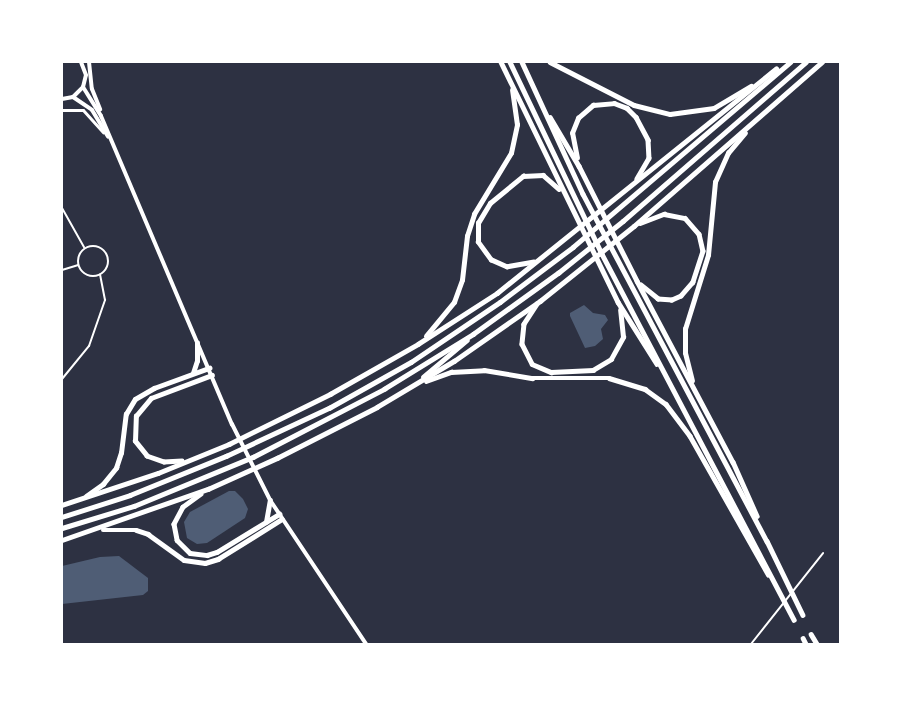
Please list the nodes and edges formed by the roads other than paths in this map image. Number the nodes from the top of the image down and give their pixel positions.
1 (81, 62) edge
2 (89, 62) edge
3 (501, 62) edge
4 (510, 62) edge
5 (522, 62) edge
6 (550, 62) edge
7 (789, 62) edge
8 (806, 62) edge
9 (822, 62) edge
10 (776, 69) junction
11 (510, 82) junction
12 (83, 87) junction
13 (536, 94) junction
14 (73, 97) junction
15 (62, 99) edge
16 (62, 110) edge
17 (101, 116) junction
18 (753, 123) junction
19 (104, 132) junction
20 (109, 138) junction
21 (579, 166) junction
22 (632, 185) junction
23 (566, 199) junction
24 (62, 208) edge
25 (634, 226) junction
26 (85, 248) junction
27 (538, 261) junction
28 (78, 265) junction
29 (62, 270) edge
30 (100, 274) junction
31 (637, 281) junction
32 (540, 301) junction
33 (618, 302) junction
34 (473, 334) junction
35 (197, 344) junction
36 (418, 344) junction
37 (209, 368) junction
38 (193, 374) junction
39 (212, 375) junction
40 (62, 379) edge
41 (670, 383) junction
42 (693, 386) junction
43 (407, 390) junction
44 (194, 459) junction
45 (208, 489) junction
46 (81, 499) junction
47 (270, 500) junction
48 (62, 506) edge
49 (280, 516) junction
50 (62, 517) edge
51 (266, 522) junction
52 (62, 528) edge
53 (95, 530) junction
54 (62, 540) edge
55 (767, 541) junction
56 (823, 553) dead end
57 (783, 599) junction
58 (803, 615) dead end
59 (794, 620) dead end
60 (811, 634) dead end
61 (803, 638) dead end
62 (366, 645) edge
63 (751, 645) edge
64 (806, 645) edge
65 (817, 645) edge

1 - 12 main road
2 - 17 main road
3 - 11 highway
4 - 41 highway
5 - 13 highway
6 - 10 highway
7 - 10 highway
7 - 50 highway
8 - 34 highway
9 - 18 highway
10 - 22 highway
11 - 23 highway
11 - 36 highway
12 - 14 main road
12 - 17 main road
13 - 21 highway
13 - 55 highway
14 - 15 main road
14 - 19 main road
16 - 19 street
17 - 20 main road
18 - 25 highway
18 - 42 highway
19 - 20 main road
20 - 35 main road
21 - 22 highway
21 - 31 highway
22 - 27 highway
23 - 27 highway
23 - 33 highway
24 - 26 street
25 - 31 highway
25 - 32 highway
26 - 28 street
26 - 30 street
27 - 36 highway
28 - 29 street
28 - 30 street
30 - 40 street
31 - 42 highway
32 - 33 highway
32 - 43 highway
33 - 41 highway
34 - 43 highway
34 - 52 highway
35 - 37 main road
35 - 38 highway
36 - 44 highway
37 - 38 highway
37 - 39 main road
38 - 46 highway
39 - 44 highway
39 - 47 main road
41 - 57 highway
42 - 55 highway
43 - 45 highway
43 - 57 highway
44 - 46 highway
45 - 51 highway
45 - 53 highway
46 - 48 highway
47 - 49 main road
47 - 51 highway
49 - 51 highway
49 - 53 highway
49 - 62 main road
53 - 54 highway
55 - 58 highway
56 - 63 street
57 - 59 highway
60 - 65 highway
61 - 64 highway

